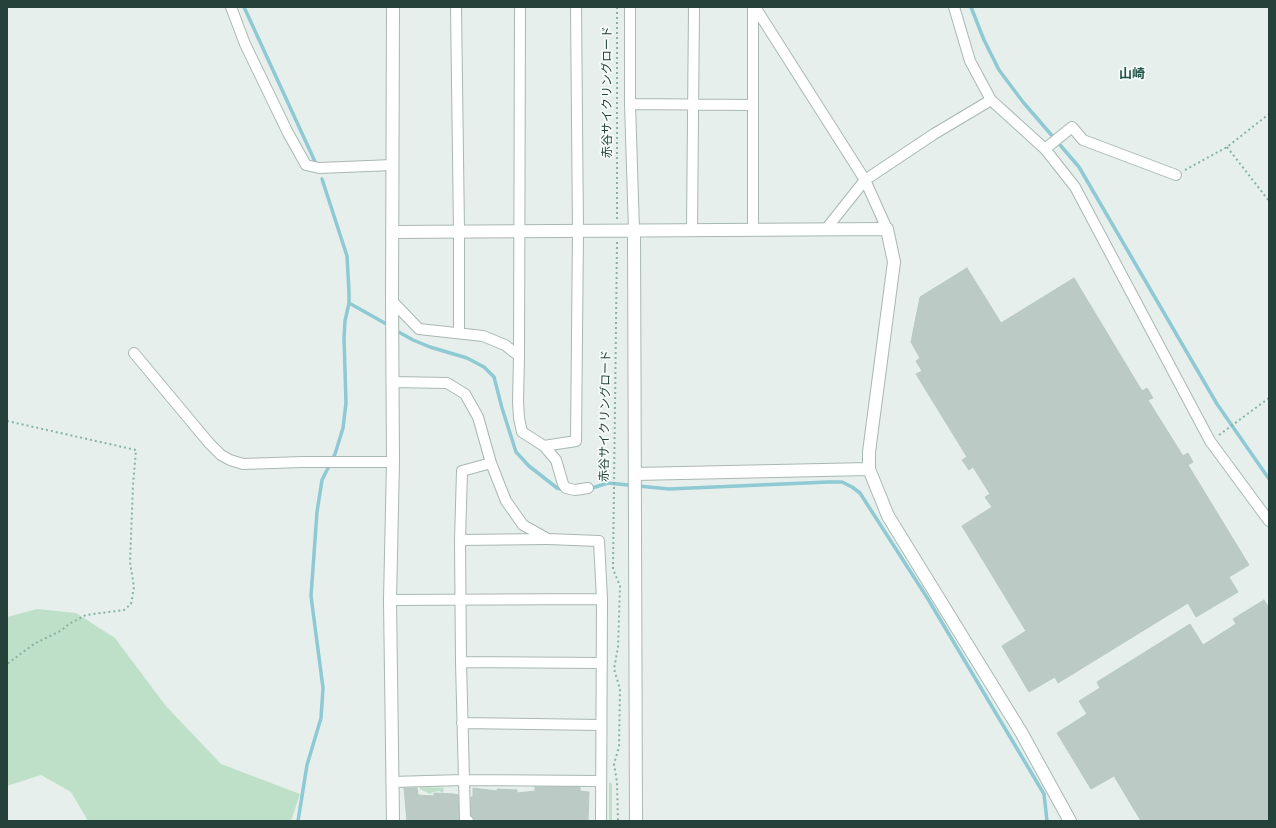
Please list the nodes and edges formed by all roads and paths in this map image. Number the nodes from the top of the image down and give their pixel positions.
1 (231, 7) edge
2 (393, 7) edge
3 (456, 7) edge
4 (520, 7) edge
5 (576, 7) edge
6 (616, 7) edge
7 (630, 7) edge
8 (694, 7) edge
9 (754, 7) edge
10 (954, 7) edge
11 (991, 100) junction
12 (630, 104) junction
13 (693, 104) junction
14 (753, 105) junction
15 (1269, 114) edge
16 (1227, 147) junction
17 (1045, 149) junction
18 (393, 165) junction
19 (1176, 175) joint
20 (866, 180) junction
21 (1269, 201) edge
22 (826, 229) junction
23 (887, 229) junction
24 (617, 230) junction
25 (634, 230) junction
26 (692, 230) junction
27 (753, 230) junction
28 (459, 231) junction
29 (520, 231) junction
30 (578, 231) junction
31 (392, 232) junction
32 (392, 301) junction
33 (459, 333) junction
34 (134, 354) dead end
35 (519, 356) junction
36 (392, 382) junction
37 (1269, 398) edge
38 (7, 421) edge
39 (1210, 441) junction
40 (544, 446) junction
41 (393, 462) junction
42 (491, 463) junction
43 (869, 469) junction
44 (635, 474) junction
45 (588, 488) dead end
46 (1269, 521) edge
47 (548, 539) junction
48 (460, 540) junction
49 (602, 599) junction
50 (390, 600) junction
51 (462, 601) junction
52 (461, 662) junction
53 (602, 662) junction
54 (7, 664) edge
55 (462, 723) junction
56 (601, 725) junction
57 (463, 780) junction
58 (392, 782) junction
59 (601, 782) junction
60 (393, 821) edge
61 (468, 821) edge
62 (601, 821) edge
63 (618, 821) edge
64 (636, 821) edge
65 (1070, 821) edge

1 - 18 street
2 - 18 street
3 - 28 street
4 - 29 street
5 - 30 street
6 - 24 path, 赤谷サイクリングロード
7 - 12 street
8 - 13 street
9 - 14 street
9 - 20 street
10 - 11 street
11 - 17 street
11 - 20 street
12 - 13 street
12 - 25 street
13 - 14 street
13 - 26 street
14 - 27 street
15 - 16 path
16 - 19 path
16 - 21 path
17 - 19 street
17 - 39 street
18 - 31 street
20 - 22 street
20 - 23 street
22 - 23 street
22 - 27 street
23 - 43 street
24 - 25 street
24 - 30 street
24 - 63 path, 赤谷サイクリングロード
25 - 26 street
25 - 44 street
26 - 27 street
28 - 29 street
28 - 31 street
28 - 33 street
29 - 30 street
29 - 35 street
30 - 40 street
31 - 32 street
32 - 33 street
32 - 36 street
33 - 35 street
34 - 41 street
35 - 40 street
36 - 41 street
36 - 42 street
37 - 39 path
38 - 54 path
39 - 46 street
40 - 45 street
41 - 50 street
42 - 47 street
42 - 48 street
43 - 44 street
43 - 65 street
44 - 64 street
47 - 48 street
47 - 49 street
48 - 51 street
49 - 51 street
49 - 53 street
50 - 51 street
50 - 58 street
51 - 52 street
52 - 53 street
52 - 55 street
53 - 56 street
55 - 56 street
55 - 57 street
56 - 59 street
57 - 58 street
57 - 59 street
57 - 61 street
58 - 60 street
59 - 62 street

